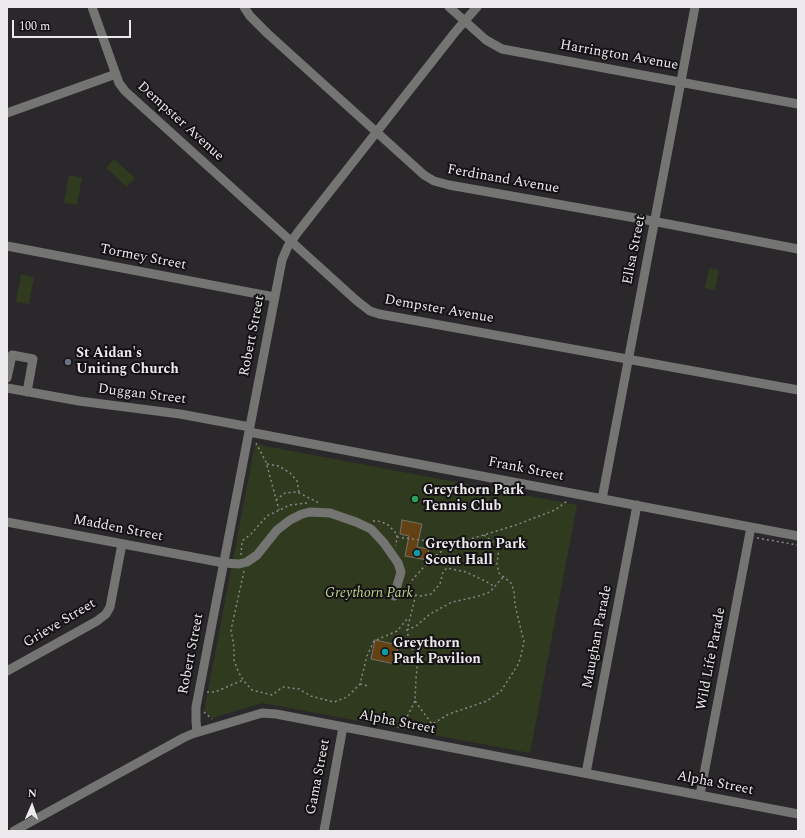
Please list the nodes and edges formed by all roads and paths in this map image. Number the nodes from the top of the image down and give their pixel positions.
1 (92, 7) edge
2 (244, 7) edge
3 (449, 7) edge
4 (477, 7) edge
5 (695, 7) edge
6 (465, 21) junction
7 (116, 74) junction
8 (681, 82) junction
9 (798, 104) edge
10 (7, 113) edge
11 (377, 132) junction
12 (654, 222) junction
13 (291, 242) junction
14 (7, 246) edge
15 (798, 249) edge
16 (274, 297) junction
17 (628, 359) junction
18 (7, 378) edge
19 (7, 388) edge
20 (798, 390) edge
21 (27, 392) junction
22 (249, 429) junction
23 (255, 441) dead end
24 (267, 464) junction
25 (299, 494) junction
26 (602, 499) junction
27 (276, 500) junction
28 (637, 505) junction
29 (279, 510) junction
30 (370, 520) dead end
31 (7, 522) edge
32 (751, 527) junction
33 (798, 536) edge
34 (397, 537) junction
35 (122, 544) junction
36 (450, 546) junction
37 (224, 563) junction
38 (398, 563) junction
39 (243, 564) junction
40 (503, 577) junction
41 (495, 587) junction
42 (414, 595) junction
43 (394, 596) dead end
44 (410, 617) junction
45 (407, 630) junction
46 (7, 672) edge
47 (243, 680) junction
48 (360, 684) junction
49 (368, 686) dead end
50 (206, 698) dead end
51 (415, 701) junction
52 (203, 712) dead end
53 (343, 727) junction
54 (197, 728) junction
55 (397, 730) dead end
56 (586, 773) junction
57 (700, 795) junction
58 (798, 814) edge
59 (14, 831) edge
60 (324, 831) edge

1 - 7 street, Dempster Avenue
2 - 11 street, Ferdinand Avenue
3 - 6 street, Harrington Avenue
4 - 6 street, Robert Street
5 - 8 street, Ellsa Street
6 - 8 street, Harrington Avenue
6 - 11 street, Robert Street
7 - 10 street
7 - 13 street, Dempster Avenue
8 - 9 street, Harrington Avenue
8 - 12 street, Ellsa Street
11 - 12 street, Ferdinand Avenue
11 - 13 street, Robert Street
12 - 15 street, Ferdinand Avenue
12 - 17 street, Ellsa Street
13 - 16 street, Robert Street
13 - 17 street, Dempster Avenue
14 - 16 street, Tormey Street
16 - 22 street, Robert Street
17 - 20 street, Dempster Avenue
17 - 26 street, Ellsa Street
18 - 21 street
19 - 21 street, Duggan Street
21 - 22 street, Duggan Street
22 - 26 street, Frank Street
22 - 37 street, Robert Street
23 - 24 path
24 - 25 path
24 - 27 path
25 - 27 path
25 - 29 path
26 - 28 street, Frank Street
27 - 29 path
28 - 32 street, Frank Street
28 - 56 street, Maughan Parade
29 - 39 path
30 - 34 path
31 - 35 street, Madden Street
32 - 33 street, Frank Street
32 - 57 street, Wild Life Parade
34 - 36 path
34 - 38 path
35 - 37 street, Madden Street
35 - 46 street, Grieve Street
36 - 40 path
36 - 42 path
37 - 39 street, Madden Street
37 - 54 street, Robert Street
38 - 39 street
38 - 43 street
39 - 47 path
40 - 41 path
40 - 51 path
41 - 42 path
41 - 45 path
42 - 44 path
44 - 45 path
44 - 48 path
45 - 51 path
47 - 48 path
47 - 50 path
48 - 49 path
51 - 55 path
52 - 54 path
53 - 54 street, Alpha Street
53 - 56 street, Alpha Street
53 - 60 street, Gama Street
54 - 59 street, Alpha Street
56 - 57 street, Alpha Street
57 - 58 street, Alpha Street

